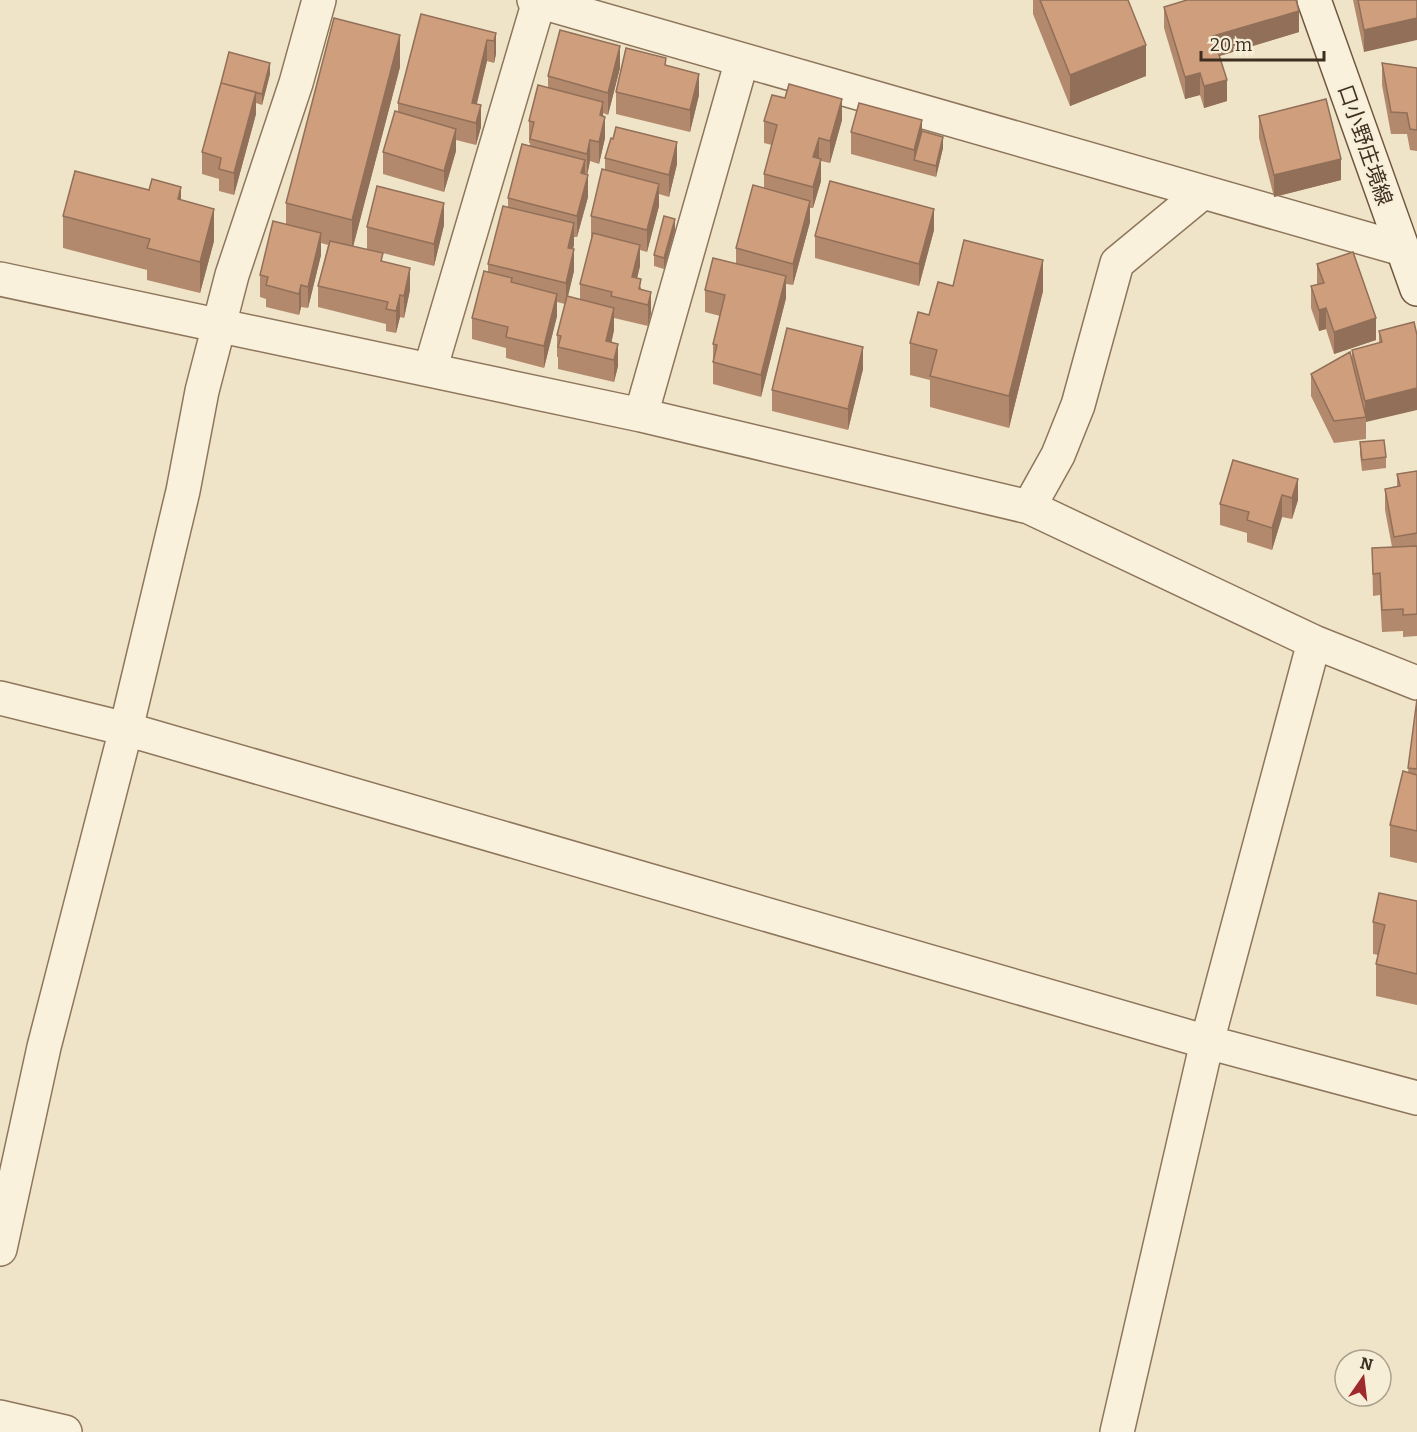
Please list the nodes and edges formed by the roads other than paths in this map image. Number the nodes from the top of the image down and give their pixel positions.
1 (319, 0) edge
2 (1314, 0) edge
3 (536, 1) edge
4 (742, 60) junction
5 (1203, 192) junction
6 (1402, 249) junction
7 (0, 279) edge
8 (1417, 289) edge
9 (219, 325) junction
10 (430, 370) junction
11 (641, 415) junction
12 (1029, 507) junction
13 (1314, 642) junction
14 (1417, 683) edge
15 (0, 698) edge
16 (126, 729) junction
17 (1207, 1042) junction
18 (1417, 1098) edge
19 (0, 1249) edge
20 (0, 1417) edge
21 (65, 1432) edge
22 (1118, 1432) edge

1 - 9 street
2 - 6 street, 口小野庄境線
3 - 4 street
3 - 10 street
4 - 5 street
4 - 11 street
5 - 6 street
5 - 12 street
6 - 8 street, 口小野庄境線
7 - 9 street
9 - 10 street
9 - 16 street
10 - 11 street
11 - 12 street
12 - 13 street
13 - 14 street
13 - 17 street
15 - 16 street
16 - 17 street
16 - 19 street
17 - 18 street
17 - 22 street
20 - 21 street

